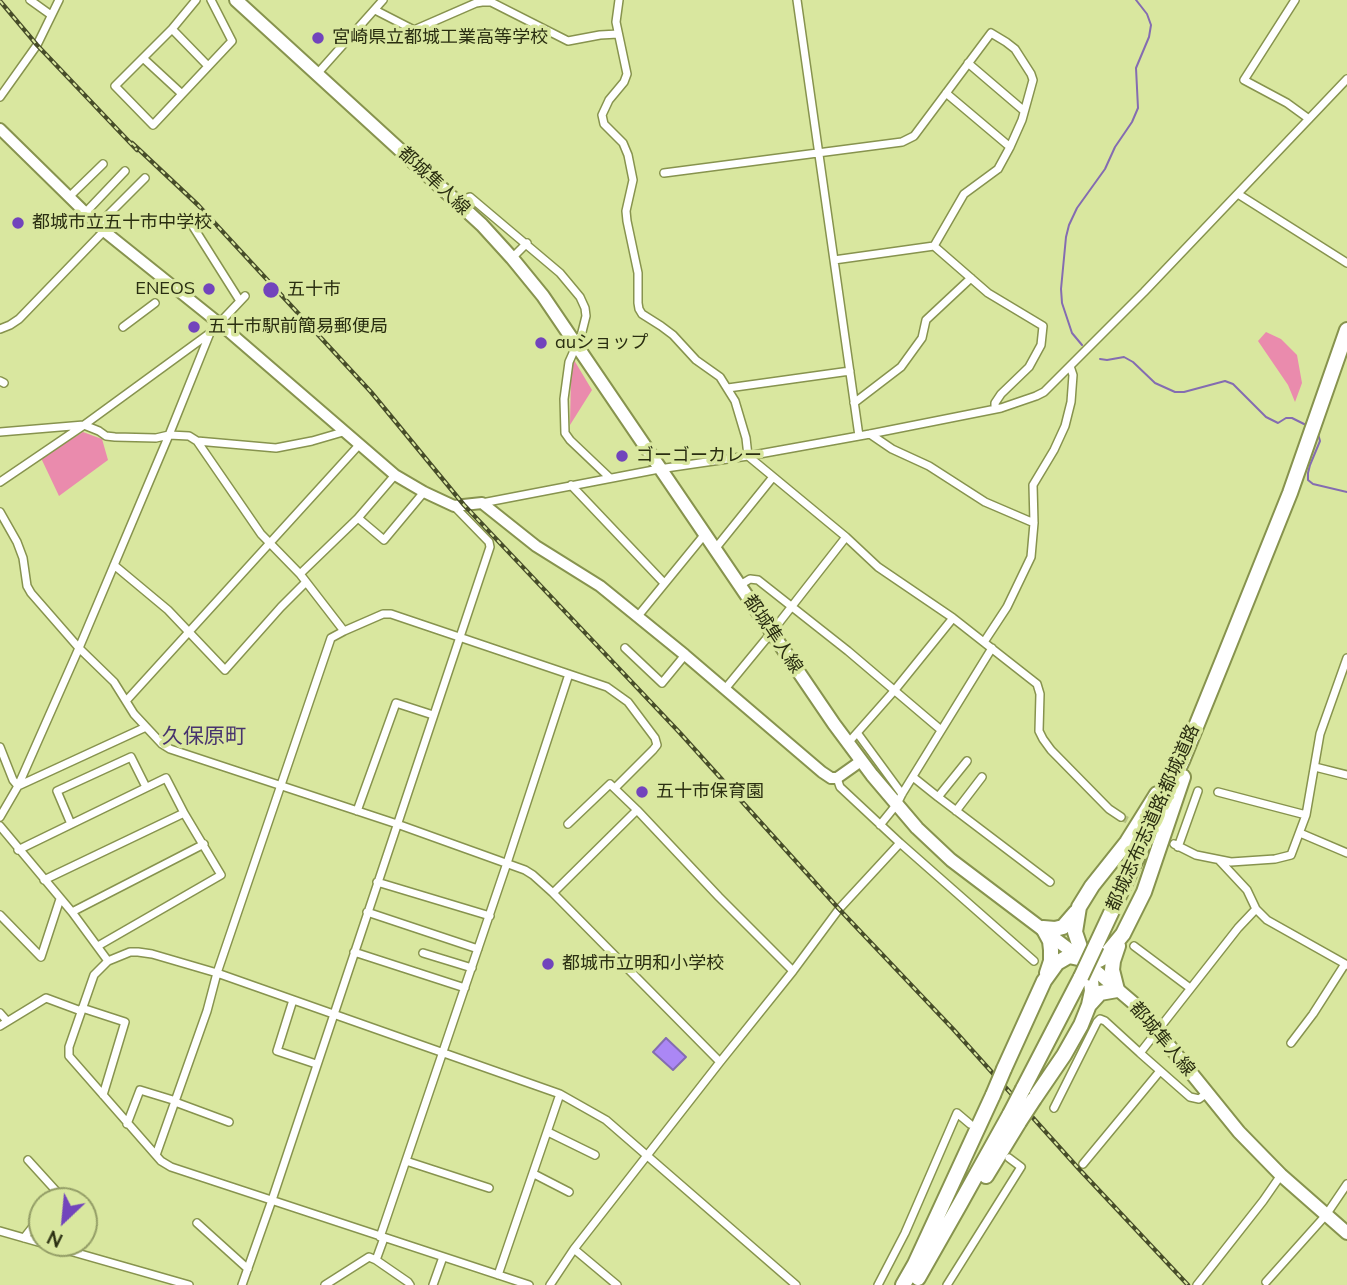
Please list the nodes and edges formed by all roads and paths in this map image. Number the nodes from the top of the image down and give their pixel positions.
1 (30, 0) edge
2 (59, 0) edge
3 (197, 0) edge
4 (211, 0) edge
5 (236, 0) edge
6 (383, 0) edge
7 (618, 0) edge
8 (797, 0) edge
9 (1295, 0) edge
10 (375, 10) junction
11 (51, 15) junction
12 (172, 29) junction
13 (618, 34) junction
14 (143, 58) junction
15 (968, 63) junction
16 (208, 65) junction
17 (317, 74) junction
18 (1347, 79) edge
19 (946, 93) junction
20 (181, 94) junction
21 (0, 97) edge
22 (1023, 110) junction
23 (1310, 119) junction
24 (0, 129) edge
25 (1010, 147) junction
26 (819, 152) junction
27 (103, 164) dead end
28 (125, 171) dead end
29 (664, 173) dead end
30 (145, 178) dead end
31 (1238, 194) junction
32 (69, 197) junction
33 (457, 202) junction
34 (85, 213) junction
35 (187, 217) dead end
36 (101, 228) junction
37 (527, 243) junction
38 (934, 246) junction
39 (512, 258) junction
40 (834, 260) junction
41 (1344, 261) edge
42 (971, 278) junction
43 (155, 303) dead end
44 (220, 324) junction
45 (123, 327) dead end
46 (0, 329) edge
47 (1347, 330) edge
48 (210, 333) junction
49 (574, 342) junction
50 (1070, 366) junction
51 (849, 371) junction
52 (727, 388) junction
53 (854, 403) junction
54 (995, 409) junction
55 (84, 425) junction
56 (0, 432) edge
57 (343, 432) junction
58 (870, 433) junction
59 (169, 435) junction
60 (859, 436) junction
61 (197, 441) junction
62 (359, 445) junction
63 (748, 456) junction
64 (659, 469) junction
65 (394, 475) junction
66 (773, 477) junction
67 (610, 478) junction
68 (0, 482) edge
69 (571, 485) junction
70 (424, 492) junction
71 (482, 503) junction
72 (454, 506) junction
73 (0, 512) edge
74 (358, 517) junction
75 (1034, 523) junction
76 (705, 534) junction
77 (846, 537) junction
78 (270, 545) junction
79 (715, 549) junction
80 (114, 565) junction
81 (300, 574) junction
82 (306, 582) junction
83 (664, 583) junction
84 (740, 585) junction
85 (790, 607) junction
86 (638, 616) junction
87 (953, 618) junction
88 (344, 631) junction
89 (771, 633) junction
90 (189, 634) junction
91 (459, 636) junction
92 (985, 642) junction
93 (79, 648) junction
94 (992, 648) junction
95 (625, 649) dead end
96 (685, 655) junction
97 (1347, 658) edge
98 (1223, 660) junction
99 (569, 674) junction
100 (725, 689) junction
101 (894, 691) junction
102 (126, 701) junction
103 (433, 715) junction
104 (1198, 720) junction
105 (146, 727) junction
106 (941, 730) junction
107 (853, 738) junction
108 (0, 747) edge
109 (861, 761) junction
110 (967, 761) dead end
111 (1315, 767) junction
112 (1347, 775) edge
113 (913, 777) junction
114 (982, 777) dead end
115 (837, 778) junction
116 (18, 786) junction
117 (282, 786) junction
118 (146, 788) junction
119 (615, 788) junction
120 (1198, 791) dead end
121 (1218, 792) dead end
122 (938, 797) junction
123 (899, 799) junction
124 (637, 810) junction
125 (357, 811) junction
126 (956, 811) junction
127 (184, 813) junction
128 (1306, 815) junction
129 (0, 817) edge
130 (1121, 817) tunnel mouth
131 (71, 824) junction
132 (397, 824) junction
133 (568, 824) dead end
134 (880, 825) junction
135 (0, 826) edge
136 (1300, 833) junction
137 (900, 843) junction
138 (204, 844) junction
139 (18, 850) junction
140 (1347, 853) edge
141 (1219, 860) junction
142 (507, 863) junction
143 (44, 880) junction
144 (377, 882) junction
145 (1050, 882) dead end
146 (553, 893) junction
147 (60, 900) junction
148 (1079, 907) junction
149 (1256, 909) junction
150 (72, 912) junction
151 (367, 912) junction
152 (0, 915) edge
153 (489, 916) junction
154 (1043, 928) junction
155 (1123, 934) junction
156 (98, 946) junction
157 (1134, 946) dead end
158 (478, 949) junction
159 (354, 952) junction
160 (423, 953) dead end
161 (1083, 960) junction
162 (108, 961) junction
163 (1034, 961) dead end
164 (1346, 965) edge
165 (472, 968) junction
166 (793, 971) junction
167 (217, 973) junction
168 (1044, 981) junction
169 (465, 988) junction
170 (1190, 988) junction
171 (1117, 990) junction
172 (293, 1000) junction
173 (1089, 1005) junction
174 (82, 1009) junction
175 (0, 1013) edge
176 (333, 1013) junction
177 (4, 1023) edge
178 (1157, 1030) junction
179 (1291, 1043) dead end
180 (444, 1051) junction
181 (1140, 1054) junction
182 (720, 1062) junction
183 (317, 1064) junction
184 (1160, 1071) junction
185 (560, 1094) junction
186 (1029, 1094) junction
187 (1207, 1094) junction
188 (103, 1095) junction
189 (175, 1102) junction
190 (1054, 1108) dead end
191 (229, 1122) dead end
192 (127, 1124) junction
193 (970, 1124) dead end
194 (548, 1132) junction
195 (156, 1155) junction
196 (595, 1155) dead end
197 (647, 1155) junction
198 (1009, 1158) dead end
199 (28, 1160) dead end
200 (406, 1161) junction
201 (1083, 1164) dead end
202 (534, 1174) junction
203 (1281, 1175) junction
204 (1347, 1184) edge
205 (52, 1187) edge
206 (489, 1188) dead end
207 (569, 1192) dead end
208 (272, 1200) junction
209 (1326, 1215) junction
210 (197, 1223) dead end
211 (0, 1231) edge
212 (28, 1233) edge
213 (1347, 1233) edge
214 (24, 1238) junction
215 (382, 1238) junction
216 (574, 1249) junction
217 (443, 1257) junction
218 (376, 1259) junction
219 (248, 1269) junction
220 (498, 1275) junction
221 (1266, 1282) dead end
222 (189, 1285) edge
223 (242, 1285) edge
224 (325, 1285) edge
225 (410, 1285) edge
226 (433, 1285) edge
227 (529, 1285) edge
228 (550, 1285) edge
229 (617, 1285) edge
230 (796, 1285) edge
231 (878, 1285) edge
232 (903, 1285) edge
233 (913, 1285) edge
234 (947, 1285) edge
235 (1197, 1285) edge

1 - 11 street
2 - 11 street
3 - 12 street
4 - 16 street
5 - 17 main road, 都城隼人線
6 - 10 street
7 - 13 street
8 - 26 street
9 - 23 street
10 - 13 street
10 - 17 street
11 - 21 street
12 - 14 street
12 - 16 street
13 - 52 street
14 - 20 street
14 - 20 street
15 - 19 street
15 - 22 street
15 - 22 street
16 - 20 street
17 - 33 main road, 都城隼人線
18 - 23 street
19 - 25 street
19 - 26 street
22 - 25 street
23 - 31 street
24 - 32 street
25 - 38 street
26 - 29 street
26 - 40 street
27 - 32 street
28 - 34 street
30 - 36 street
31 - 41 street
31 - 50 street
32 - 34 street
33 - 37 street
33 - 39 main road, 都城隼人線
34 - 36 street
35 - 44 street
36 - 44 street
36 - 46 street
37 - 39 street
37 - 49 street
38 - 40 street
38 - 42 street
39 - 49 main road, 都城隼人線
40 - 51 street
42 - 53 street
42 - 54 street
43 - 45 street
44 - 48 street
44 - 57 street
47 - 98 highway, 都城志布志道路;都城道路
48 - 55 street
48 - 59 street
49 - 64 main road, 都城隼人線
49 - 67 street
50 - 54 street
50 - 75 street
51 - 52 street
51 - 53 street
52 - 63 street
53 - 60 street
54 - 58 street
55 - 56 street
55 - 59 street
55 - 68 street
57 - 61 street
57 - 62 street
58 - 60 street
58 - 75 street
59 - 61 street
59 - 80 street
60 - 63 street
61 - 78 street
62 - 65 street
62 - 78 street
63 - 64 street
63 - 66 street
64 - 67 street
64 - 76 main road, 都城隼人線
65 - 70 street
65 - 74 street
66 - 77 street
66 - 79 street
67 - 69 street
69 - 71 street
69 - 83 street
70 - 72 street
70 - 74 street
71 - 72 street
71 - 86 street
72 - 91 street
73 - 93 street
74 - 81 street
75 - 92 street
76 - 79 main road, 都城隼人線
76 - 83 street
77 - 85 street
77 - 87 street
78 - 81 street
78 - 90 street
79 - 84 main road, 都城隼人線
80 - 90 street
80 - 93 street
81 - 82 street
82 - 88 street
82 - 90 street
83 - 86 street
84 - 85 street
84 - 89 main road, 都城隼人線
85 - 89 street
85 - 101 street
86 - 96 street
87 - 92 street
87 - 101 street
88 - 91 street
88 - 117 street
89 - 100 street
89 - 107 main road, 都城隼人線
90 - 102 street
91 - 99 street
91 - 103 street
92 - 94 street
93 - 102 street
93 - 116 street
94 - 106 street
94 - 130 street
95 - 96 street
96 - 100 street
97 - 111 street
98 - 104 highway, 都城志布志道路;都城道路
98 - 155 highway
99 - 119 street
99 - 142 street
100 - 115 street
101 - 106 street
101 - 107 street
102 - 105 street
103 - 125 street
103 - 132 street
104 - 148 highway
104 - 186 highway, 都城志布志道路;都城道路, bridge
105 - 116 street
105 - 117 street
106 - 113 street
107 - 109 main road, 都城隼人線
107 - 123 street
108 - 116 street
109 - 115 street
109 - 123 main road, 都城隼人線
110 - 122 street
111 - 112 street
111 - 128 street
113 - 122 street
113 - 123 street
114 - 126 street
115 - 134 street
116 - 129 street
117 - 125 street
117 - 167 street
118 - 127 street
118 - 131 street
118 - 131 street
119 - 124 street
119 - 133 street
120 - 141 street
121 - 128 street
122 - 126 street
123 - 134 street
123 - 154 main road, 都城隼人線
124 - 146 street
124 - 166 street
125 - 132 street
126 - 145 street
127 - 138 street
127 - 143 street
128 - 136 street
131 - 139 street
132 - 142 street
132 - 144 street
134 - 137 street
135 - 139 street
136 - 140 street
136 - 141 street
137 - 163 street
137 - 166 street
138 - 150 street
138 - 156 street
139 - 143 street
141 - 149 street
142 - 146 street
142 - 153 street
143 - 147 street
144 - 151 street
144 - 153 street
146 - 182 street
147 - 150 street
147 - 152 street
148 - 154 highway
148 - 161 highway
149 - 164 street
149 - 170 street
150 - 156 street
151 - 158 street
151 - 159 street
153 - 158 street
154 - 161 main road, 都城隼人線
154 - 168 highway
155 - 161 highway
155 - 171 highway
156 - 162 street
157 - 170 street
158 - 165 street
159 - 169 street
159 - 176 street
160 - 165 street
161 - 168 highway
161 - 171 main road, 都城隼人線
161 - 173 highway
162 - 167 street
162 - 174 street
164 - 179 street
165 - 169 street
166 - 182 street
167 - 172 street
167 - 189 street
168 - 232 highway, bridge
169 - 180 street
170 - 178 street
171 - 173 highway
171 - 178 main road, 都城隼人線
172 - 176 street
172 - 183 street
173 - 186 highway
174 - 177 street
174 - 188 street
174 - 188 street
175 - 177 street
176 - 180 street
176 - 183 street
178 - 181 street
178 - 187 main road, 都城隼人線
180 - 185 street
180 - 200 street
181 - 184 street
181 - 190 street
182 - 197 street
183 - 208 street
184 - 187 street
184 - 201 street
185 - 194 street
185 - 197 street
186 - 233 highway, bridge
187 - 203 main road, 都城隼人線
188 - 192 street
189 - 191 street
189 - 192 street
189 - 195 street
192 - 195 street
193 - 231 street
194 - 196 street
194 - 202 street
195 - 208 street
197 - 216 street
197 - 230 street
198 - 234 street
199 - 205 street
200 - 206 street
200 - 215 street
202 - 207 street
202 - 220 street
203 - 209 main road, 都城隼人線
203 - 235 street
204 - 209 street
208 - 215 street
208 - 219 street
209 - 213 main road, 都城隼人線
209 - 221 street
210 - 219 street
211 - 214 street
212 - 214 street
214 - 222 street
215 - 217 street
215 - 218 street
216 - 228 street
216 - 229 street
217 - 220 street
217 - 226 street
218 - 224 street
218 - 225 street
219 - 223 street
220 - 227 street

